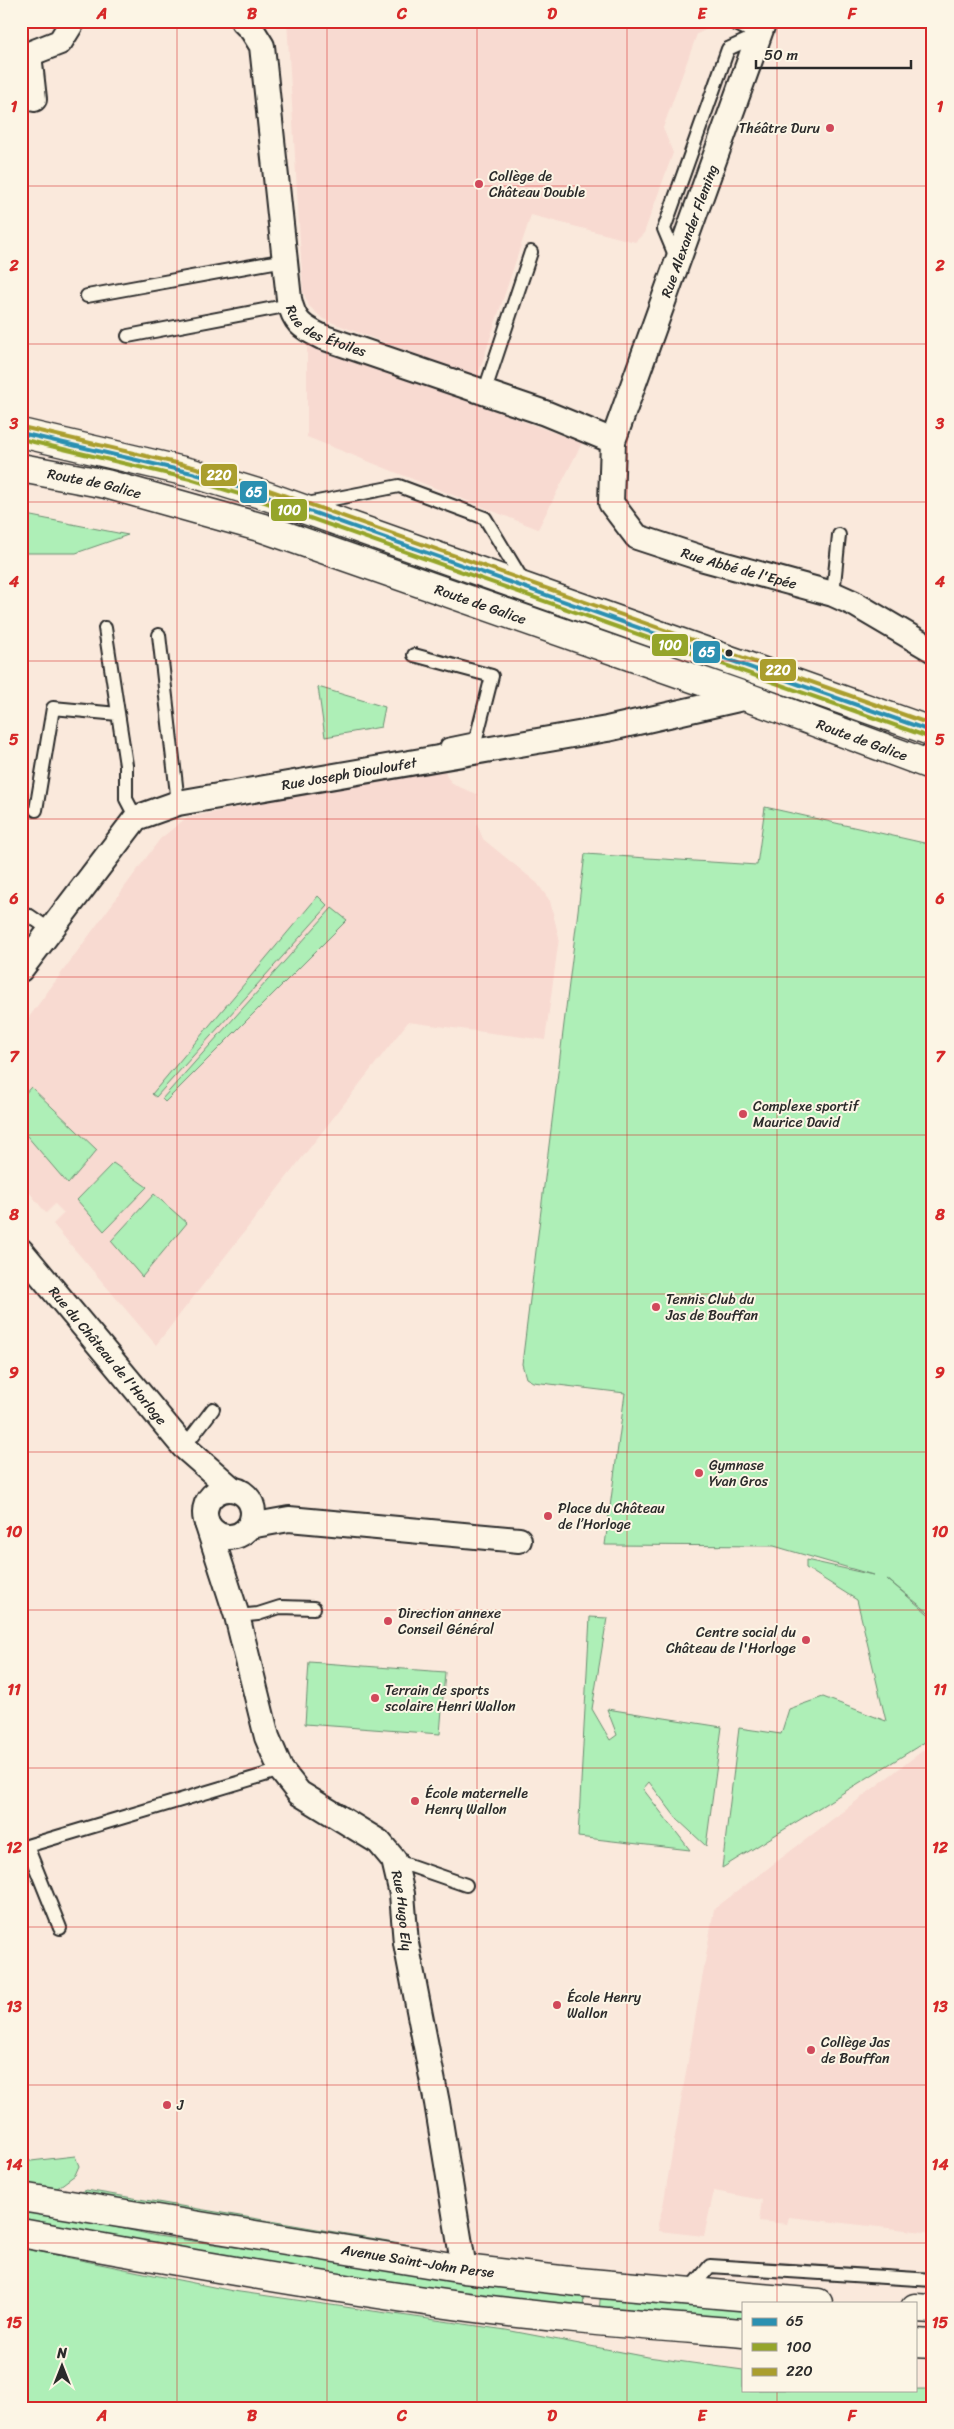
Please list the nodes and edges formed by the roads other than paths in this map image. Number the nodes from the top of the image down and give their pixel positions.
1 (73, 21) edge
2 (730, 21) edge
3 (245, 22) edge
4 (761, 28) edge
5 (25, 54) edge
6 (34, 99) dead end
7 (531, 252) dead end
8 (284, 260) junction
9 (86, 296) dead end
10 (290, 305) junction
11 (128, 336) dead end
12 (484, 393) junction
13 (21, 433) edge
14 (613, 441) junction
15 (21, 468) edge
16 (296, 506) junction
17 (839, 534) dead end
18 (528, 588) junction
19 (833, 594) junction
20 (105, 628) dead end
21 (159, 635) dead end
22 (933, 650) edge
23 (414, 655) dead end
24 (747, 697) junction
25 (118, 714) junction
26 (933, 732) edge
27 (933, 766) edge
28 (177, 797) junction
29 (36, 810) dead end
30 (136, 818) junction
31 (21, 915) edge
32 (50, 930) junction
33 (21, 968) edge
34 (21, 1251) edge
35 (213, 1408) dead end
36 (190, 1454) junction
37 (242, 1495) junction
38 (206, 1516) junction
39 (289, 1518) junction
40 (244, 1531) junction
41 (519, 1540) dead end
42 (228, 1582) junction
43 (314, 1608) dead end
44 (237, 1616) junction
45 (281, 1770) junction
46 (394, 1860) junction
47 (466, 1885) dead end
48 (60, 1928) dead end
49 (21, 2197) edge
50 (21, 2233) edge
51 (464, 2269) junction
52 (933, 2280) edge
53 (687, 2292) junction
54 (806, 2302) edge
55 (916, 2308) edge
56 (933, 2309) edge
57 (742, 2333) edge
58 (916, 2343) edge
59 (933, 2344) edge

1 - 5 street
2 - 4 lane
3 - 8 street, Rue des Étoiles
4 - 14 street, Rue Alexander Fleming
5 - 6 street
7 - 12 lane
8 - 9 lane
8 - 10 street, Rue des Étoiles
10 - 11 lane
10 - 12 street, Rue des Étoiles
12 - 14 street, Rue des Étoiles
13 - 16 main road
14 - 19 street, Rue Abbé de l'Epée
15 - 24 main road, Route de Galice
16 - 18 main road
16 - 18 lane
17 - 19 lane
18 - 26 main road
19 - 22 street, Rue Abbé de l'Epée
20 - 25 lane
21 - 28 lane
23 - 28 lane
24 - 27 main road, Route de Galice
24 - 28 street, Rue Joseph Diouloufet
25 - 29 lane
25 - 30 lane
28 - 30 street, Rue Joseph Diouloufet
30 - 32 street
31 - 32 lane
32 - 33 street
34 - 36 street, Rue du Château de l'Horloge
35 - 36 lane
36 - 37 street, Rue du Château de l'Horloge
36 - 38 street, Rue du Château de l'Horloge
37 - 38 street
37 - 39 street, Rue du Château de l'Horloge
37 - 40 street
38 - 40 street
38 - 42 street, Rue Hugo Ely
39 - 40 street, Rue du Château de l'Horloge
39 - 41 street, Rue du Château de l'Horloge
40 - 42 street, Rue Hugo Ely
42 - 44 street, Rue Hugo Ely
43 - 44 lane
44 - 45 street, Rue Hugo Ely
45 - 46 street, Rue Hugo Ely
45 - 48 lane
46 - 47 lane
46 - 51 street, Rue Hugo Ely
49 - 51 main road, Avenue Saint-John Perse
50 - 57 main road
51 - 53 main road, Avenue Saint-John Perse
52 - 53 lane
53 - 54 main road, Avenue Saint-John Perse
55 - 56 main road
58 - 59 main road

